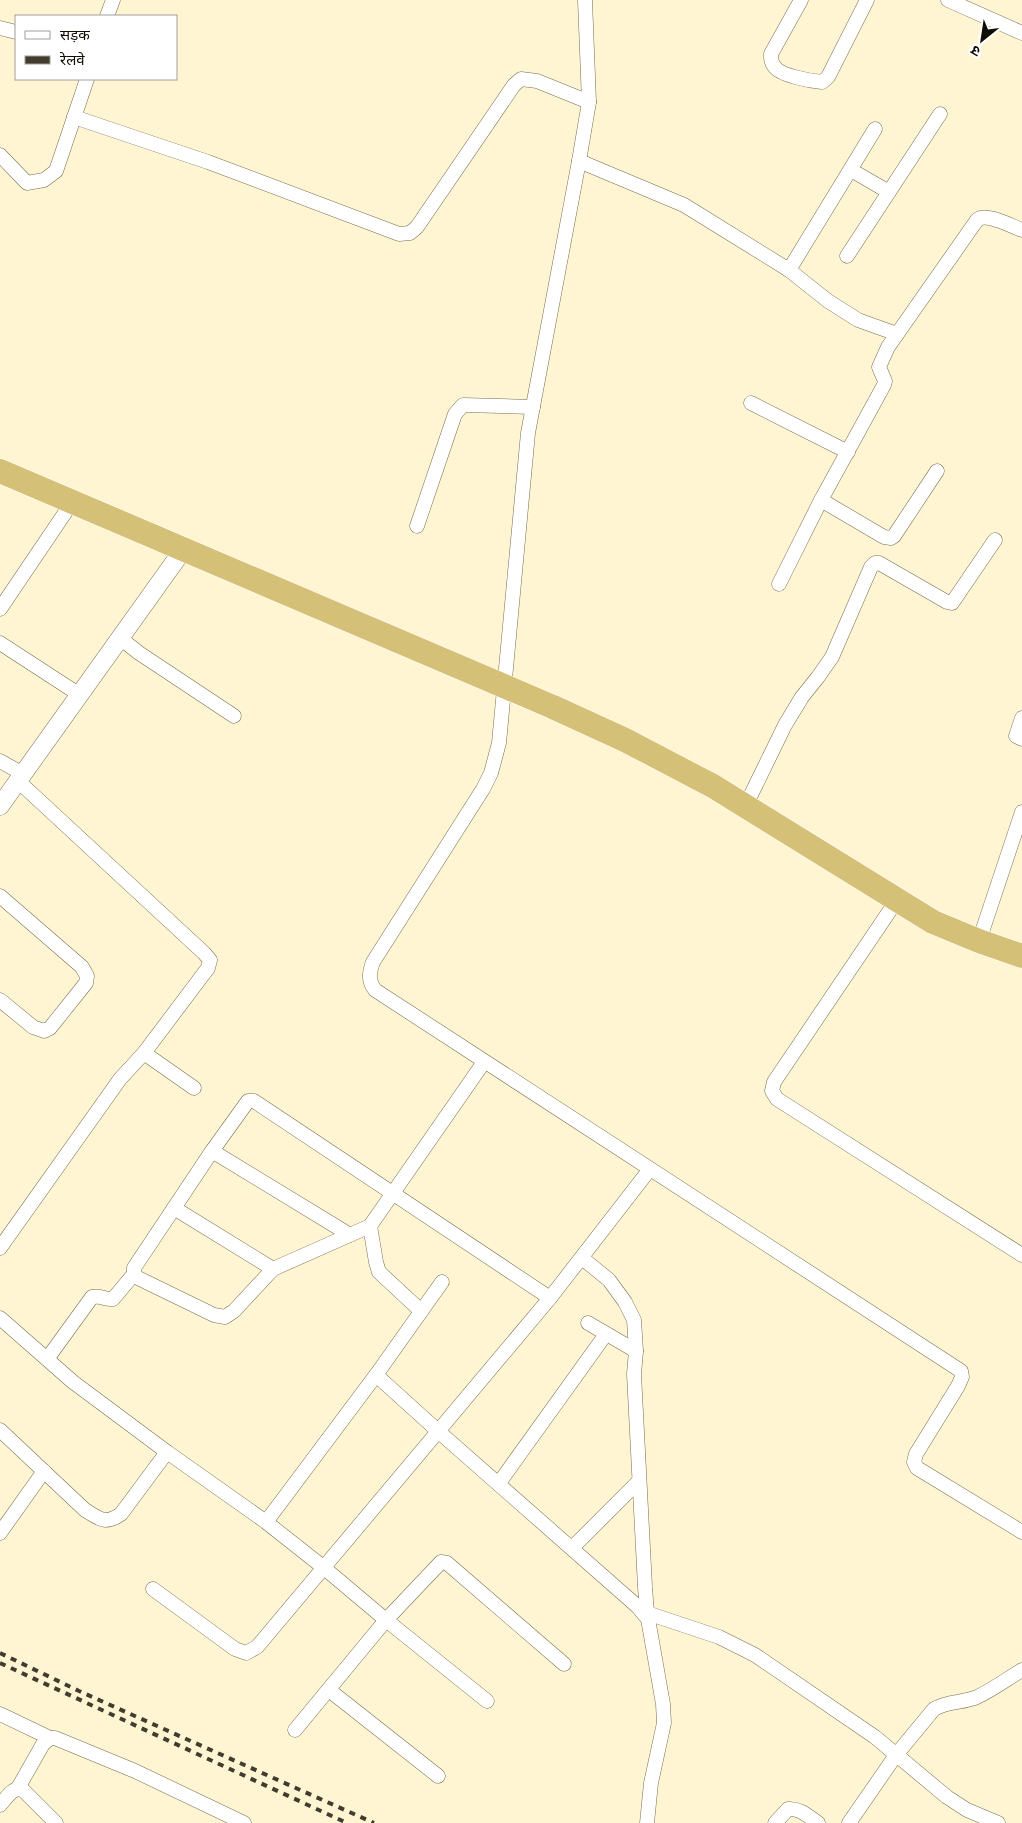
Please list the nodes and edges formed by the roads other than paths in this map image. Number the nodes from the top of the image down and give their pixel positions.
1 (113, 0) edge
2 (585, 0) edge
3 (801, 0) edge
4 (868, 0) edge
5 (948, 0) edge
6 (107, 15) edge
7 (0, 28) edge
8 (15, 32) edge
9 (1022, 34) edge
10 (86, 80) edge
11 (589, 102) junction
12 (940, 114) dead end
13 (74, 117) junction
14 (875, 130) dead end
15 (0, 155) edge
16 (579, 161) junction
17 (850, 170) junction
18 (889, 192) junction
19 (1022, 230) edge
20 (847, 256) dead end
21 (789, 270) junction
22 (898, 334) junction
23 (751, 403) dead end
24 (533, 407) junction
25 (848, 452) junction
26 (0, 470) edge
27 (937, 471) dead end
28 (821, 500) junction
29 (73, 501) junction
30 (417, 526) dead end
31 (995, 540) dead end
32 (183, 550) junction
33 (779, 584) dead end
34 (0, 609) edge
35 (120, 638) junction
36 (0, 643) edge
37 (504, 686) junction
38 (80, 694) junction
39 (234, 716) dead end
40 (1022, 718) edge
41 (1022, 740) edge
42 (0, 761) edge
43 (20, 778) junction
44 (746, 805) junction
45 (0, 806) edge
46 (1022, 812) edge
47 (0, 896) edge
48 (897, 900) junction
49 (979, 941) junction
50 (1022, 956) edge
51 (0, 1000) edge
52 (144, 1053) junction
53 (484, 1062) junction
54 (194, 1088) dead end
55 (212, 1152) junction
56 (650, 1169) junction
57 (392, 1194) junction
58 (174, 1208) junction
59 (370, 1226) junction
60 (350, 1235) junction
61 (0, 1248) edge
62 (1022, 1256) edge
63 (582, 1258) junction
64 (273, 1270) junction
65 (134, 1274) junction
66 (442, 1282) dead end
67 (550, 1298) junction
68 (421, 1311) junction
69 (0, 1318) edge
70 (588, 1323) dead end
71 (606, 1334) junction
72 (636, 1352) junction
73 (47, 1359) junction
74 (376, 1375) junction
75 (0, 1430) edge
76 (438, 1431) junction
77 (167, 1452) junction
78 (44, 1471) junction
79 (640, 1481) junction
80 (498, 1483) junction
81 (266, 1522) junction
82 (1022, 1532) edge
83 (0, 1533) edge
84 (572, 1548) junction
85 (323, 1567) junction
86 (153, 1589) dead end
87 (648, 1616) junction
88 (386, 1620) junction
89 (564, 1664) dead end
90 (1022, 1670) edge
91 (329, 1690) junction
92 (487, 1700) dead end
93 (0, 1714) edge
94 (295, 1730) dead end
95 (50, 1738) junction
96 (896, 1755) junction
97 (438, 1776) dead end
98 (18, 1788) junction
99 (0, 1805) edge
100 (56, 1823) edge
101 (244, 1823) edge
102 (648, 1823) edge
103 (775, 1823) edge
104 (818, 1823) edge
105 (849, 1823) edge
106 (998, 1823) edge

1 - 6 street
2 - 11 street
3 - 4 street
5 - 9 street
7 - 8 street
10 - 13 street
11 - 13 street
11 - 16 street
12 - 18 street
13 - 15 street
14 - 17 street
16 - 21 street
16 - 24 street
17 - 18 street
17 - 21 street
18 - 20 street
19 - 22 street
21 - 22 street
22 - 25 street
23 - 25 street
24 - 30 street
24 - 37 street
25 - 28 street
26 - 29 highway
27 - 28 street
28 - 33 street
29 - 32 highway
29 - 34 street
31 - 44 street
32 - 35 street
32 - 37 highway
35 - 38 street
35 - 39 street
36 - 38 street
37 - 44 highway
37 - 53 street
38 - 43 street
40 - 41 street
42 - 43 street
43 - 45 street
43 - 52 street
44 - 48 highway
46 - 49 street
47 - 51 street
48 - 49 highway
48 - 62 street
49 - 50 highway
52 - 54 street
52 - 61 street
53 - 56 street
53 - 57 street
55 - 57 street
55 - 58 street
55 - 60 street
56 - 63 street
56 - 82 street
57 - 59 street
57 - 67 street
58 - 64 street
58 - 65 street
59 - 60 street
59 - 68 street
60 - 64 street
63 - 67 street
63 - 72 street
64 - 65 street
65 - 73 street
66 - 68 street
67 - 76 street
68 - 74 street
69 - 73 street
70 - 71 street
71 - 72 street
71 - 80 street
72 - 79 street
73 - 77 street
74 - 76 street
74 - 81 street
75 - 78 street
76 - 80 street
76 - 85 street
77 - 78 street
77 - 81 street
78 - 83 street
79 - 84 street
79 - 87 street
80 - 84 street
81 - 85 street
84 - 87 street
85 - 86 street
85 - 88 street
87 - 96 street
87 - 102 street
88 - 89 street
88 - 91 street
88 - 92 street
90 - 96 street
91 - 94 street
91 - 97 street
93 - 95 street
95 - 98 street
95 - 101 street
96 - 105 street
96 - 106 street
98 - 99 street
98 - 100 street
103 - 104 street

